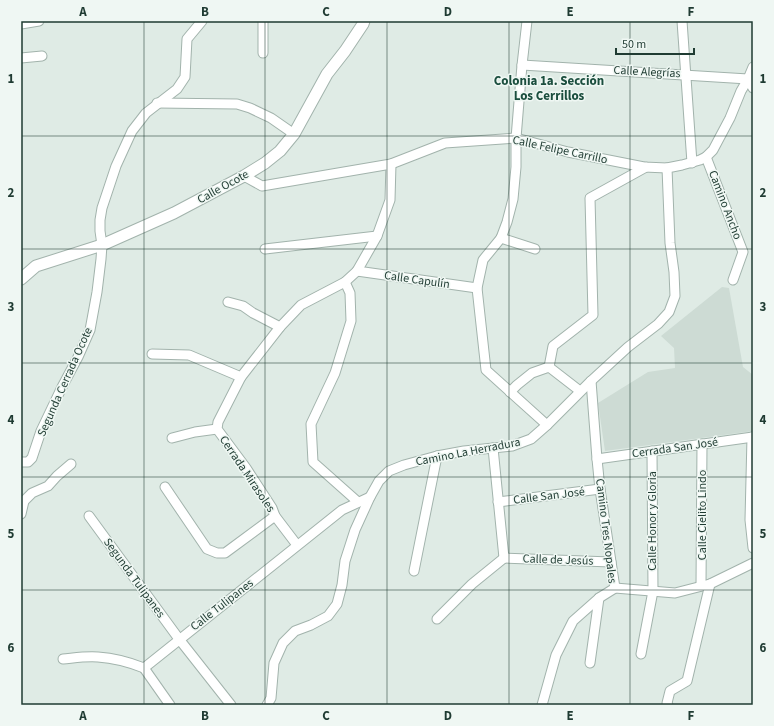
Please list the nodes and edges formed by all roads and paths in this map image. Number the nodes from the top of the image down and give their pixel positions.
1 (39, 21) edge
2 (202, 21) edge
3 (263, 21) edge
4 (364, 21) edge
5 (527, 21) edge
6 (682, 21) edge
7 (21, 24) edge
8 (263, 53) dead end
9 (42, 56) dead end
10 (21, 58) edge
11 (522, 65) junction
12 (753, 67) edge
13 (686, 75) junction
14 (748, 79) junction
15 (753, 88) edge
16 (157, 103) junction
17 (294, 134) junction
18 (516, 138) junction
19 (699, 160) junction
20 (391, 164) junction
21 (646, 167) junction
22 (668, 168) junction
23 (244, 176) junction
24 (377, 236) junction
25 (501, 238) junction
26 (102, 245) junction
27 (535, 248) dead end
28 (265, 249) dead end
29 (753, 251) edge
30 (743, 252) junction
31 (357, 271) junction
32 (21, 279) edge
33 (733, 280) dead end
34 (345, 282) junction
35 (477, 288) junction
36 (228, 302) dead end
37 (280, 327) junction
38 (152, 354) dead end
39 (549, 367) junction
40 (241, 377) junction
41 (591, 381) junction
42 (580, 391) junction
43 (510, 392) junction
44 (547, 425) junction
45 (217, 429) junction
46 (752, 437) edge
47 (172, 438) dead end
48 (702, 444) junction
49 (492, 448) junction
50 (652, 451) junction
51 (437, 456) junction
52 (596, 459) junction
53 (21, 462) edge
54 (71, 464) dead end
55 (165, 487) dead end
56 (600, 489) junction
57 (370, 497) junction
58 (358, 502) junction
59 (498, 502) junction
60 (21, 514) edge
61 (89, 516) dead end
62 (275, 516) junction
63 (297, 545) junction
64 (753, 548) edge
65 (504, 558) junction
66 (611, 562) junction
67 (753, 563) edge
68 (414, 571) dead end
69 (706, 585) junction
70 (615, 588) junction
71 (653, 591) junction
72 (598, 598) junction
73 (437, 619) dead end
74 (178, 639) junction
75 (641, 654) dead end
76 (63, 659) dead end
77 (590, 663) dead end
78 (144, 668) junction
79 (170, 705) edge
80 (231, 705) edge
81 (267, 705) edge
82 (542, 705) edge
83 (668, 705) edge

1 - 7 street
2 - 16 street, Segunda Cerrada Ocote
3 - 8 street
4 - 17 street, Calle Ocote
5 - 11 street
6 - 13 street, Camino Ancho
9 - 10 street
11 - 13 street, Calle Alegrías
11 - 18 street
12 - 14 street
13 - 14 street, Calle Alegrías
13 - 19 street, Camino Ancho
14 - 15 street
14 - 19 street
16 - 17 street
16 - 26 street, Segunda Cerrada Ocote
17 - 23 street, Calle Ocote
18 - 20 street, Calle Felipe Carrillo
18 - 21 street, Calle Felipe Carrillo
18 - 25 street
19 - 22 street
19 - 30 street, Camino Ancho
20 - 23 street, Calle Felipe Carrillo
20 - 24 street, Cerrada Mirasoles
21 - 22 street, Calle Felipe Carrillo
21 - 39 street
22 - 41 street, Camino La Herradura
23 - 26 street, Calle Ocote
24 - 28 street
24 - 31 street, Cerrada Mirasoles
25 - 27 street
25 - 35 street
26 - 32 street, Calle Ocote
26 - 53 street, Segunda Cerrada Ocote
29 - 30 street, Camino Ancho
30 - 33 street, Camino Ancho
31 - 34 street, Cerrada Mirasoles
31 - 35 street, Calle Capulín
34 - 37 street, Cerrada Mirasoles
34 - 58 street
35 - 43 street
36 - 37 street
37 - 40 street, Cerrada Mirasoles
38 - 40 street
39 - 42 street
39 - 43 street
40 - 45 street, Cerrada Mirasoles
41 - 42 street, Camino La Herradura
41 - 52 street, Camino Tres Nopales
42 - 44 street, Camino La Herradura
43 - 44 street
44 - 49 street, Camino La Herradura
45 - 47 street
45 - 62 street, Cerrada Mirasoles
46 - 48 street, Cerrada San José
46 - 64 street
48 - 50 street, Cerrada San José
48 - 69 street, Calle Cielito Lindo
49 - 51 street, Camino La Herradura
49 - 59 street
50 - 52 street, Cerrada San José
50 - 71 street, Calle Honor y Gloria
51 - 57 street, Camino La Herradura
51 - 68 street
52 - 56 street, Camino Tres Nopales
54 - 60 street
55 - 62 street
56 - 59 street, Calle San José
56 - 66 street, Camino Tres Nopales
57 - 58 street, Calle Tulipanes
57 - 81 street, Camino La Herradura
58 - 63 street, Calle Tulipanes
59 - 65 street
61 - 74 street, Segunda Tulipanes
62 - 63 street, Cerrada Mirasoles
63 - 74 street, Calle Tulipanes
65 - 66 street, Calle de Jesús
65 - 73 street
66 - 70 street, Camino Tres Nopales
67 - 69 street
69 - 71 street
69 - 83 street, Calle Cielito Lindo
70 - 71 street
70 - 72 street, Camino Tres Nopales
71 - 75 street, Calle Honor y Gloria
72 - 77 street
72 - 82 street, Camino Tres Nopales
74 - 78 street, Calle Tulipanes
74 - 80 street, Segunda Tulipanes
76 - 78 street
78 - 79 street

